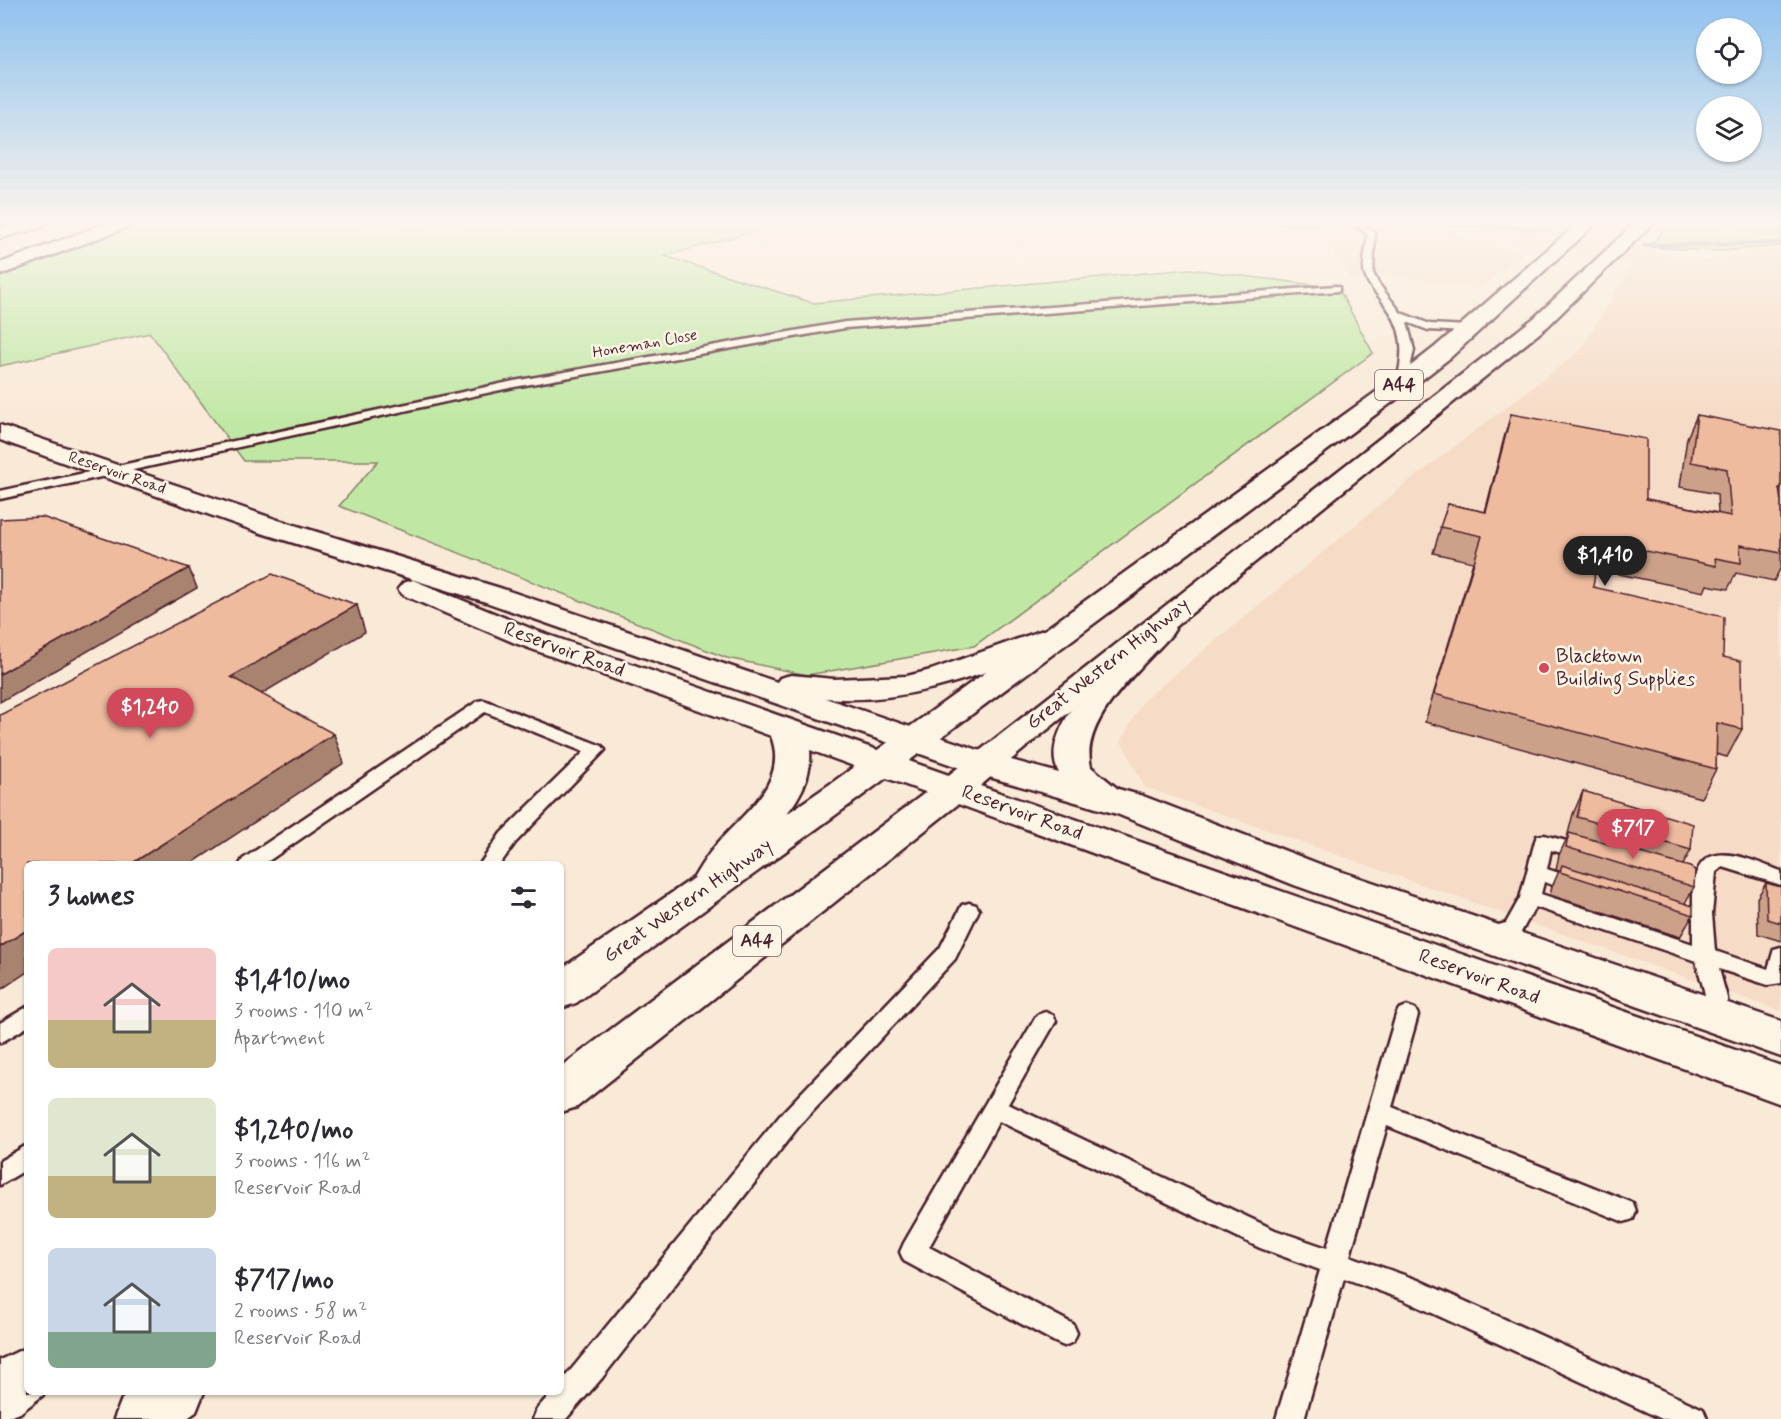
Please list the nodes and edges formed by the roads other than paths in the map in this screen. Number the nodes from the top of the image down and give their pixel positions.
1 (1333, 289) edge
2 (1379, 289) edge
3 (1513, 289) edge
4 (1575, 289) edge
5 (1399, 315) junction
6 (1468, 329) junction
7 (1402, 384) junction
8 (0, 432) edge
9 (111, 471) junction
10 (0, 495) edge
11 (268, 526) junction
12 (1177, 609) junction
13 (1057, 635) junction
14 (745, 682) junction
15 (785, 729) junction
16 (914, 740) junction
17 (882, 764) junction
18 (984, 764) junction
19 (954, 789) junction
20 (1106, 798) junction
21 (1601, 858) edge
22 (254, 861) edge
23 (492, 861) edge
24 (1537, 873) junction
25 (1658, 874) edge
26 (1781, 878) edge
27 (1781, 887) edge
28 (706, 888) junction
29 (1703, 888) junction
30 (1593, 891) edge
31 (1530, 898) junction
32 (969, 910) dead end
33 (1681, 919) edge
34 (1703, 926) junction
35 (1481, 936) junction
36 (1781, 955) edge
37 (1705, 957) junction
38 (564, 989) edge
39 (1407, 1016) dead end
40 (1719, 1017) junction
41 (24, 1018) edge
42 (1045, 1021) dead end
43 (0, 1034) edge
44 (1781, 1039) edge
45 (1781, 1085) edge
46 (564, 1091) edge
47 (994, 1108) junction
48 (1378, 1112) junction
49 (24, 1158) edge
50 (0, 1174) edge
51 (1624, 1211) dead end
52 (1336, 1264) junction
53 (1064, 1333) dead end
54 (24, 1376) edge
55 (0, 1393) edge
56 (172, 1395) edge
57 (142, 1419) edge
58 (547, 1419) edge
59 (1290, 1419) edge
60 (1693, 1419) edge

1 - 9 lane, Honeman Close
2 - 5 lane
3 - 6 main road, Great Western Highway / A44
4 - 12 main road, Great Western Highway / A44
5 - 6 lane
5 - 7 lane
6 - 7 main road, Great Western Highway / A44
7 - 13 main road, Great Western Highway / A44
8 - 9 main road, Reservoir Road
9 - 10 lane, Honeman Close
9 - 11 main road, Reservoir Road
11 - 14 main road, Reservoir Road
11 - 15 main road, Reservoir Road
12 - 18 main road, Great Western Highway / A44
12 - 20 main road
13 - 14 main road
13 - 16 main road, Great Western Highway / A44
14 - 16 main road, Reservoir Road
15 - 17 main road, Reservoir Road
15 - 28 main road
16 - 17 main road, Great Western Highway / A44
16 - 18 main road, Reservoir Road
17 - 19 main road, Reservoir Road
17 - 28 main road, Great Western Highway / A44
18 - 19 main road, Great Western Highway / A44
18 - 20 main road, Reservoir Road
19 - 45 main road, Reservoir Road
19 - 46 main road, Great Western Highway / A44
20 - 35 main road, Reservoir Road
21 - 24 lane
22 - 23 lane
24 - 30 lane
24 - 31 lane
25 - 29 lane
26 - 27 lane
26 - 29 lane
28 - 38 main road, Great Western Highway / A44
29 - 34 lane
31 - 35 lane
31 - 37 lane
32 - 58 lane
33 - 34 lane
34 - 37 lane
35 - 40 main road, Reservoir Road
36 - 37 lane
37 - 40 lane
39 - 48 lane
40 - 44 main road, Reservoir Road
41 - 43 lane
42 - 47 lane
47 - 52 lane
47 - 53 lane
48 - 51 lane
48 - 52 lane
49 - 50 lane
52 - 59 lane
52 - 60 lane
54 - 55 main road
56 - 57 main road

